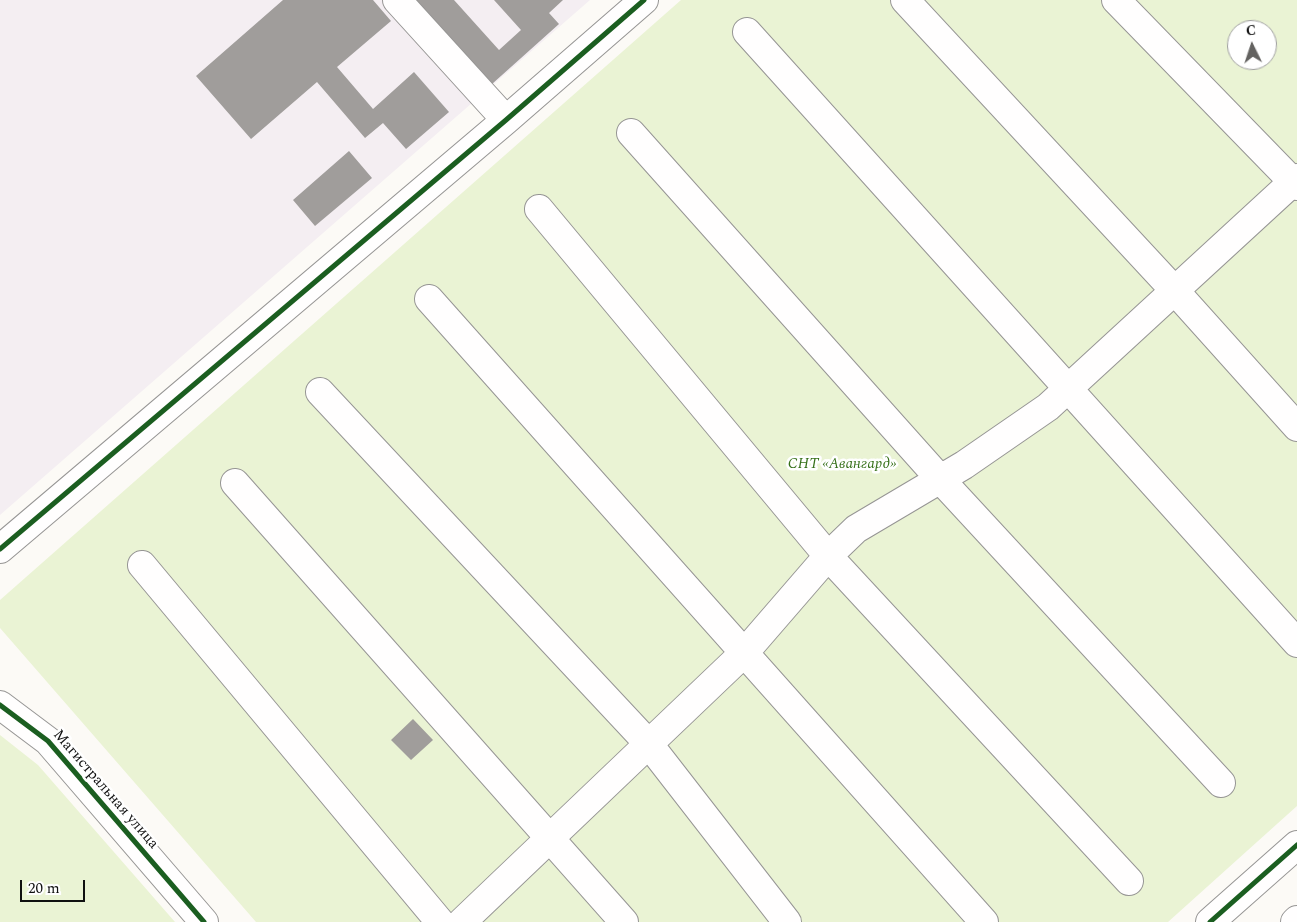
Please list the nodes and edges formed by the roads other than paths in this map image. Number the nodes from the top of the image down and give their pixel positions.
1 (397, 0) edge
2 (644, 0) edge
3 (906, 0) edge
4 (1116, 0) edge
5 (747, 32) dead end
6 (506, 120) junction
7 (631, 133) dead end
8 (1296, 182) edge
9 (539, 210) dead end
10 (1175, 291) junction
11 (429, 299) dead end
12 (1068, 389) junction
13 (320, 392) dead end
14 (1297, 427) edge
15 (940, 478) junction
16 (235, 483) dead end
17 (0, 549) edge
18 (828, 556) junction
19 (142, 565) dead end
20 (1297, 643) edge
21 (745, 652) junction
22 (0, 705) edge
23 (648, 743) junction
24 (1222, 783) dead end
25 (550, 838) junction
26 (1297, 845) edge
27 (1129, 881) dead end
28 (204, 922) edge
29 (440, 922) edge
30 (462, 922) edge
31 (624, 922) edge
32 (787, 922) edge
33 (984, 922) edge
34 (1210, 922) edge

1 - 6 street
2 - 6 street
3 - 10 street
4 - 8 street
5 - 12 street
6 - 17 street
7 - 15 street
8 - 10 street
9 - 18 street
10 - 12 street
10 - 14 street
11 - 21 street
12 - 15 street
12 - 20 street
13 - 23 street
15 - 18 street
15 - 24 street
16 - 25 street
18 - 21 street
18 - 27 street
19 - 29 street
21 - 23 street
21 - 33 street
22 - 28 street, Магистральная улица
23 - 25 street
23 - 32 street
25 - 30 street
25 - 31 street
26 - 34 street

